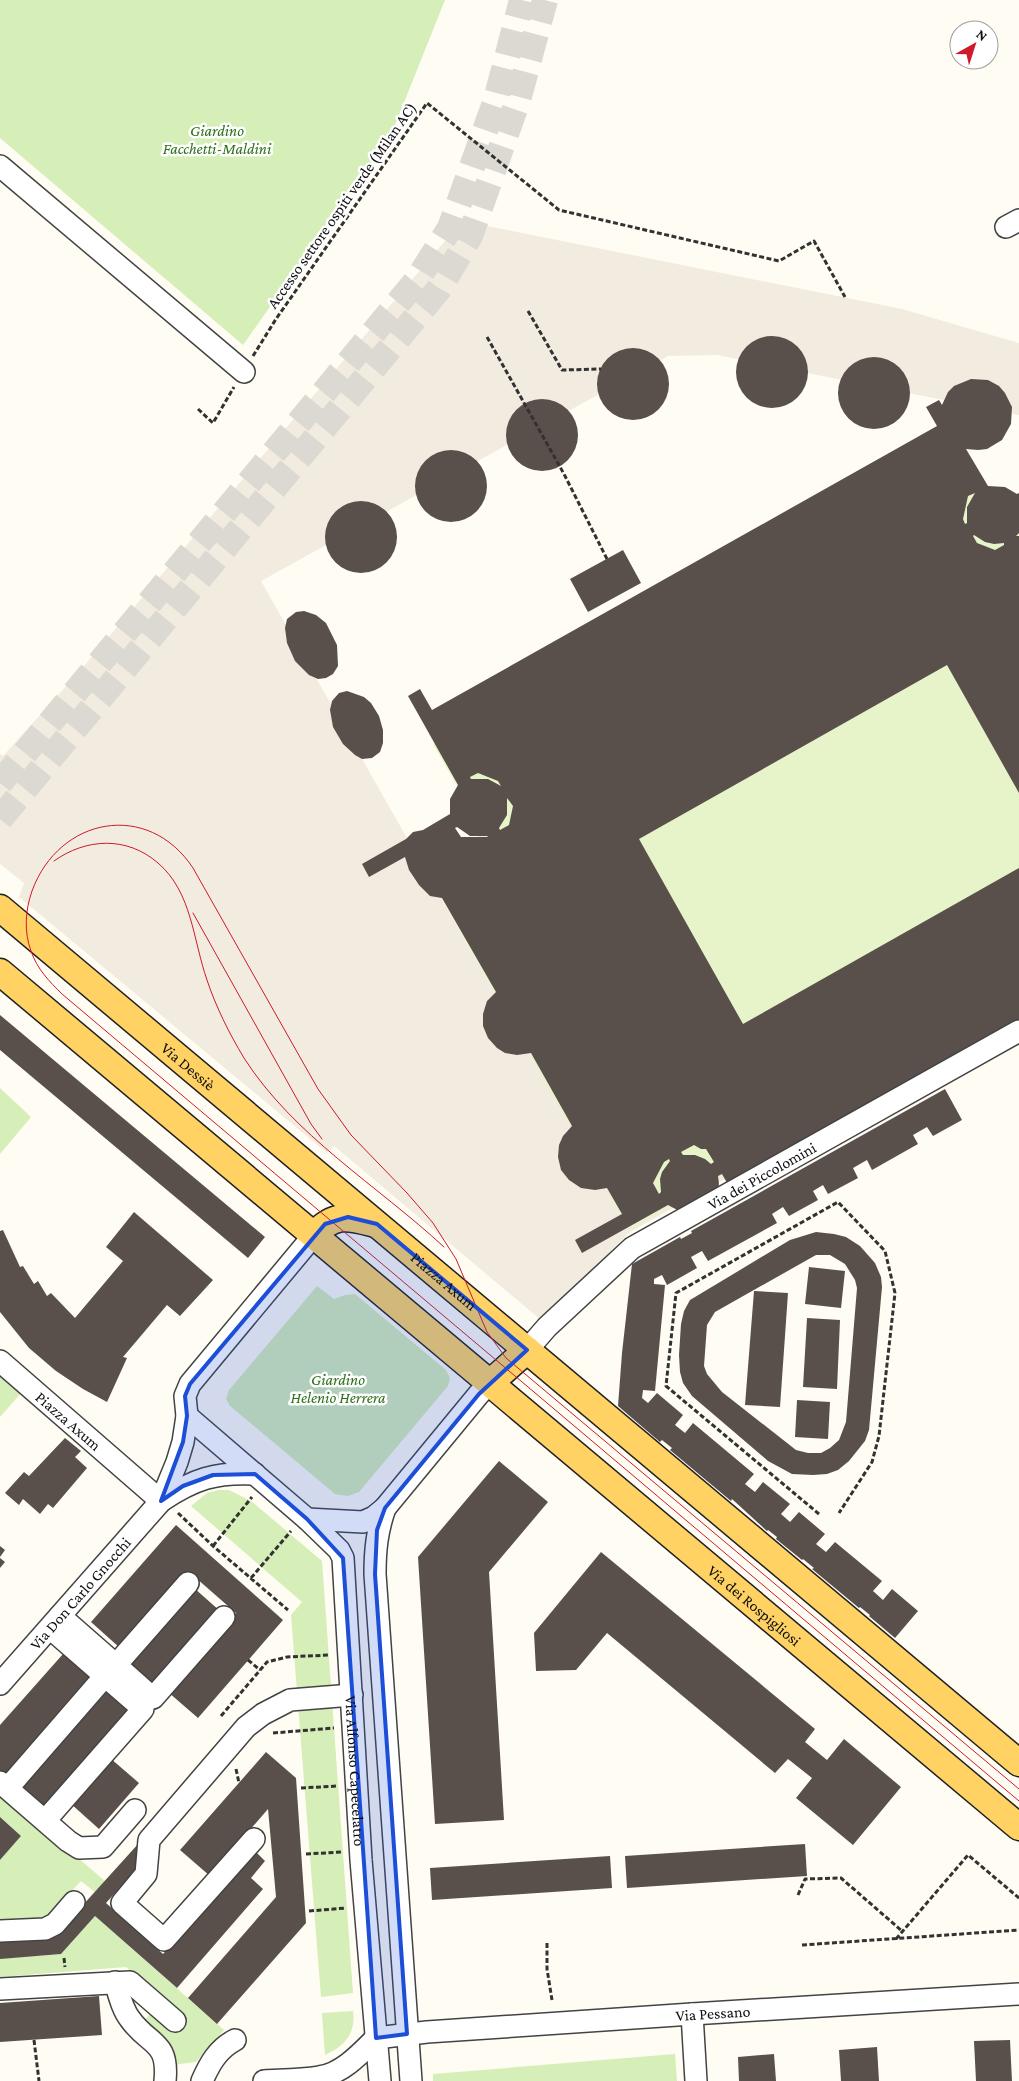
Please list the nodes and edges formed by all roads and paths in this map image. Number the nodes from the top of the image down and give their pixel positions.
1 (0, 166) edge
2 (844, 297) dead end
3 (528, 311) dead end
4 (487, 337) dead end
5 (601, 369) dead end
6 (244, 372) junction
7 (198, 409) dead end
8 (607, 559) dead end
9 (0, 908) edge
10 (0, 972) edge
11 (1019, 1031) edge
12 (377, 1224) junction
13 (314, 1235) junction
14 (527, 1350) junction
15 (0, 1361) edge
16 (490, 1383) junction
17 (187, 1416) junction
18 (255, 1474) junction
19 (253, 1496) dead end
20 (161, 1501) junction
21 (385, 1508) junction
22 (839, 1513) dead end
23 (819, 1514) dead end
24 (300, 1524) junction
25 (213, 1546) junction
26 (251, 1578) junction
27 (188, 1584) dead end
28 (288, 1610) dead end
29 (224, 1617) dead end
30 (55, 1622) junction
31 (337, 1654) dead end
32 (248, 1660) dead end
33 (110, 1670) junction
34 (260, 1670) junction
35 (0, 1684) edge
36 (352, 1695) junction
37 (221, 1716) dead end
38 (342, 1728) dead end
39 (292, 1731) dead end
40 (1019, 1763) edge
41 (7, 1782) edge
42 (346, 1786) dead end
43 (301, 1788) dead end
44 (135, 1810) dead end
45 (50, 1815) dead end
46 (1019, 1827) edge
47 (254, 1839) dead end
48 (306, 1854) dead end
49 (356, 1856) junction
50 (395, 1857) junction
51 (798, 1895) dead end
52 (1019, 1898) edge
53 (74, 1902) dead end
54 (354, 1907) dead end
55 (309, 1911) dead end
56 (1019, 1930) edge
57 (0, 1931) edge
58 (902, 1931) junction
59 (896, 1938) junction
60 (546, 1943) dead end
61 (802, 1945) dead end
62 (115, 1982) junction
63 (0, 1989) edge
64 (1019, 1994) edge
65 (552, 2000) dead end
66 (692, 2014) junction
67 (175, 2021) dead end
68 (407, 2034) junction
69 (376, 2038) junction
70 (34, 2040) dead end
71 (235, 2040) dead end
72 (325, 2079) edge
73 (39, 2081) edge
74 (164, 2081) edge
75 (202, 2081) edge
76 (264, 2081) edge
77 (380, 2081) edge
78 (411, 2081) edge
79 (696, 2081) edge

1 - 6 street
2 - 6 path, Accesso settore ospiti verde (Milan AC)
3 - 5 path
4 - 8 path
6 - 7 path, Accesso settore ospiti verde (Milan AC)
9 - 12 main road, Via Dessiè
10 - 13 main road
11 - 14 street, Via dei Piccolomini
12 - 13 main road, Piazza Axum
12 - 14 main road, Piazza Axum
13 - 16 main road
13 - 17 street, Piazza Axum
14 - 16 main road
14 - 40 main road
15 - 20 street, Piazza Axum
16 - 21 street
16 - 46 main road, Via dei Rospigliosi
17 - 18 street
17 - 20 street, Piazza Axum
18 - 20 street
18 - 24 street
19 - 25 path
20 - 25 path
20 - 30 street, Via Don Carlo Gnocchi
21 - 24 street
21 - 50 street, Via Alfonso Capecelatro
22 - 23 path
24 - 26 path
24 - 36 street, Via Alfonso Capecelatro
25 - 26 path
26 - 28 path
27 - 33 street
29 - 33 street
30 - 33 street
30 - 35 street, Via Don Carlo Gnocchi
31 - 34 path
32 - 34 path
33 - 41 street
33 - 45 street
34 - 37 path
36 - 47 street
36 - 49 street, Via Alfonso Capecelatro
38 - 39 path
41 - 44 street
42 - 43 path
48 - 49 path
49 - 50 street
49 - 69 street, Via Alfonso Capecelatro
50 - 68 street, Via Alfonso Capecelatro
51 - 58 path
52 - 58 path
53 - 57 street
54 - 55 path
56 - 59 path
58 - 59 path
59 - 61 path
60 - 65 path
62 - 63 street
62 - 67 street
62 - 74 street
64 - 66 street, Via Pessano
66 - 68 street, Via Pessano
66 - 79 street
68 - 69 street
68 - 78 street, Via Alfonso Capecelatro
69 - 72 street
69 - 77 street, Via Alfonso Capecelatro
70 - 73 path
71 - 75 street
72 - 76 street

